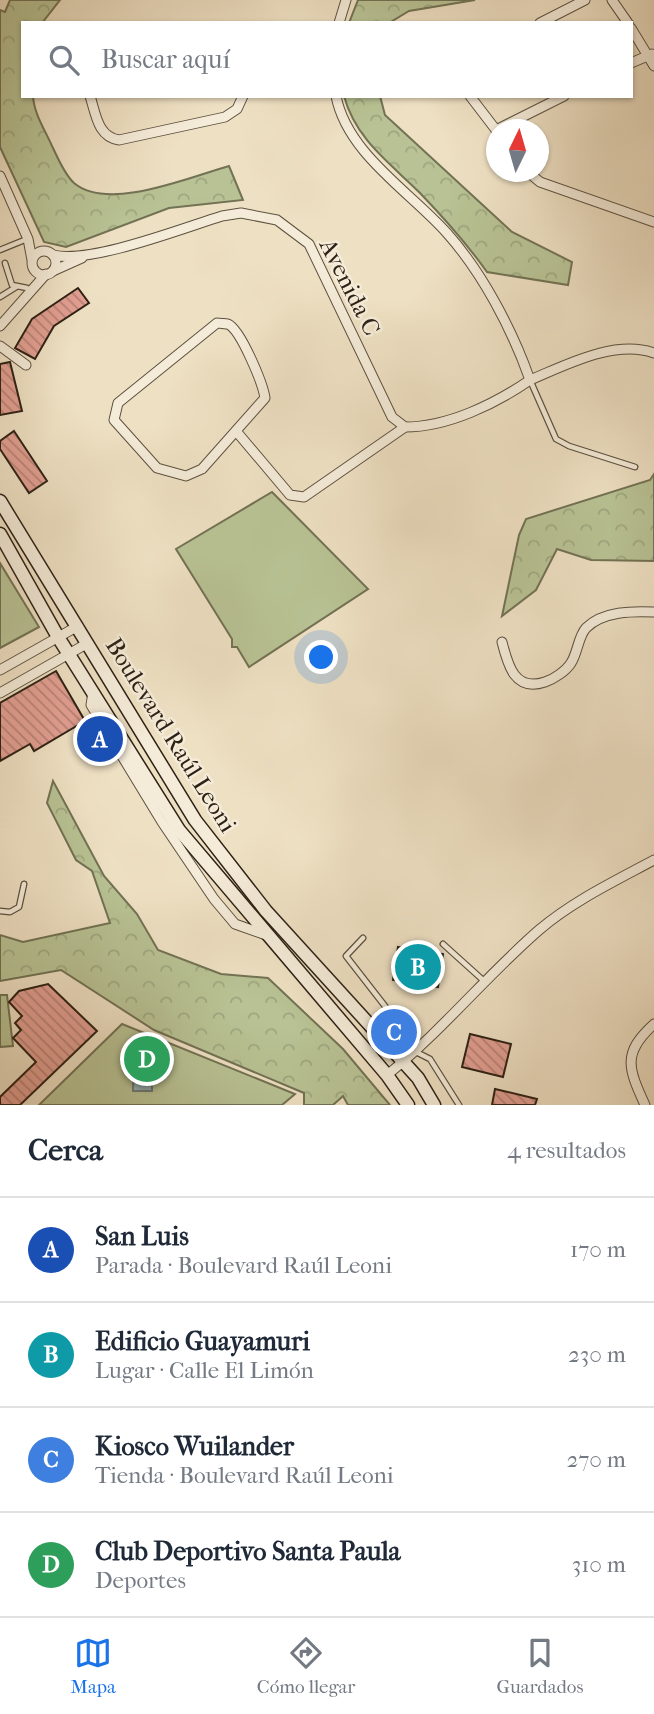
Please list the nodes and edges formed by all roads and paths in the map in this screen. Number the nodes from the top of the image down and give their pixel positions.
1 (346, 0) edge
2 (585, 0) edge
3 (612, 0) edge
4 (340, 21) edge
5 (544, 21) edge
6 (627, 21) edge
7 (633, 31) edge
8 (651, 54) edge
9 (633, 62) edge
10 (654, 66) edge
11 (91, 98) edge
12 (242, 98) edge
13 (337, 98) edge
14 (472, 98) edge
15 (560, 98) edge
16 (488, 119) edge
17 (518, 119) edge
18 (1, 179) edge
19 (540, 182) edge
20 (5, 199) edge
21 (654, 222) edge
22 (28, 239) junction
23 (0, 250) edge
24 (42, 251) junction
25 (93, 254) junction
26 (53, 255) junction
27 (5, 263) dead end
28 (32, 264) junction
29 (49, 273) junction
30 (16, 287) junction
31 (26, 292) junction
32 (0, 297) edge
33 (0, 326) edge
34 (0, 346) edge
35 (654, 353) edge
36 (26, 365) dead end
37 (530, 380) junction
38 (405, 427) junction
39 (236, 431) junction
40 (635, 467) dead end
41 (0, 500) edge
42 (0, 534) edge
43 (654, 612) edge
44 (78, 626) junction
45 (58, 637) junction
46 (502, 642) dead end
47 (88, 643) junction
48 (70, 654) junction
49 (0, 670) edge
50 (0, 693) edge
51 (654, 860) edge
52 (24, 884) dead end
53 (0, 911) edge
54 (363, 938) dead end
55 (443, 944) dead end
56 (485, 982) junction
57 (654, 1024) edge
58 (376, 1032) junction
59 (416, 1052) junction
60 (404, 1062) junction
61 (387, 1075) junction
62 (408, 1105) edge
63 (434, 1105) edge
64 (459, 1105) edge
65 (645, 1105) edge

1 - 4 street
2 - 5 street
3 - 6 street
7 - 8 street
8 - 9 street
8 - 10 street
11 - 12 street
13 - 37 street
14 - 16 street
15 - 17 street
18 - 20 street, Avenida C
19 - 21 street
20 - 22 street, Avenida C
22 - 23 lane
22 - 24 street, Avenida C
22 - 28 street, Avenida C
24 - 26 street, Avenida C
24 - 28 street
25 - 26 street, Avenida C
25 - 29 street, Avenida C
25 - 38 street, Avenida C
26 - 29 street
27 - 30 lane
28 - 29 street
28 - 31 street, Avenida C
29 - 31 street, Avenida C
30 - 31 lane
30 - 32 lane
31 - 33 street, Avenida C
34 - 36 street
35 - 37 street
37 - 38 street
37 - 40 lane
38 - 39 street
39 - 39 street
41 - 44 main road, Boulevard Raúl Leoni
42 - 45 main road, Boulevard Raúl Leoni
43 - 46 street
44 - 45 street
44 - 47 main road, Boulevard Raúl Leoni
45 - 48 main road, Boulevard Raúl Leoni
45 - 49 street
47 - 48 street
47 - 58 main road, Boulevard Raúl Leoni
48 - 50 street
48 - 61 main road, Boulevard Raúl Leoni
51 - 56 street
52 - 53 lane
54 - 58 lane
55 - 56 lane
56 - 59 street
57 - 65 street
58 - 60 main road, Boulevard Raúl Leoni
59 - 60 street
59 - 64 lane
60 - 61 street
60 - 63 main road, Boulevard Raúl Leoni
61 - 62 main road, Boulevard Raúl Leoni

